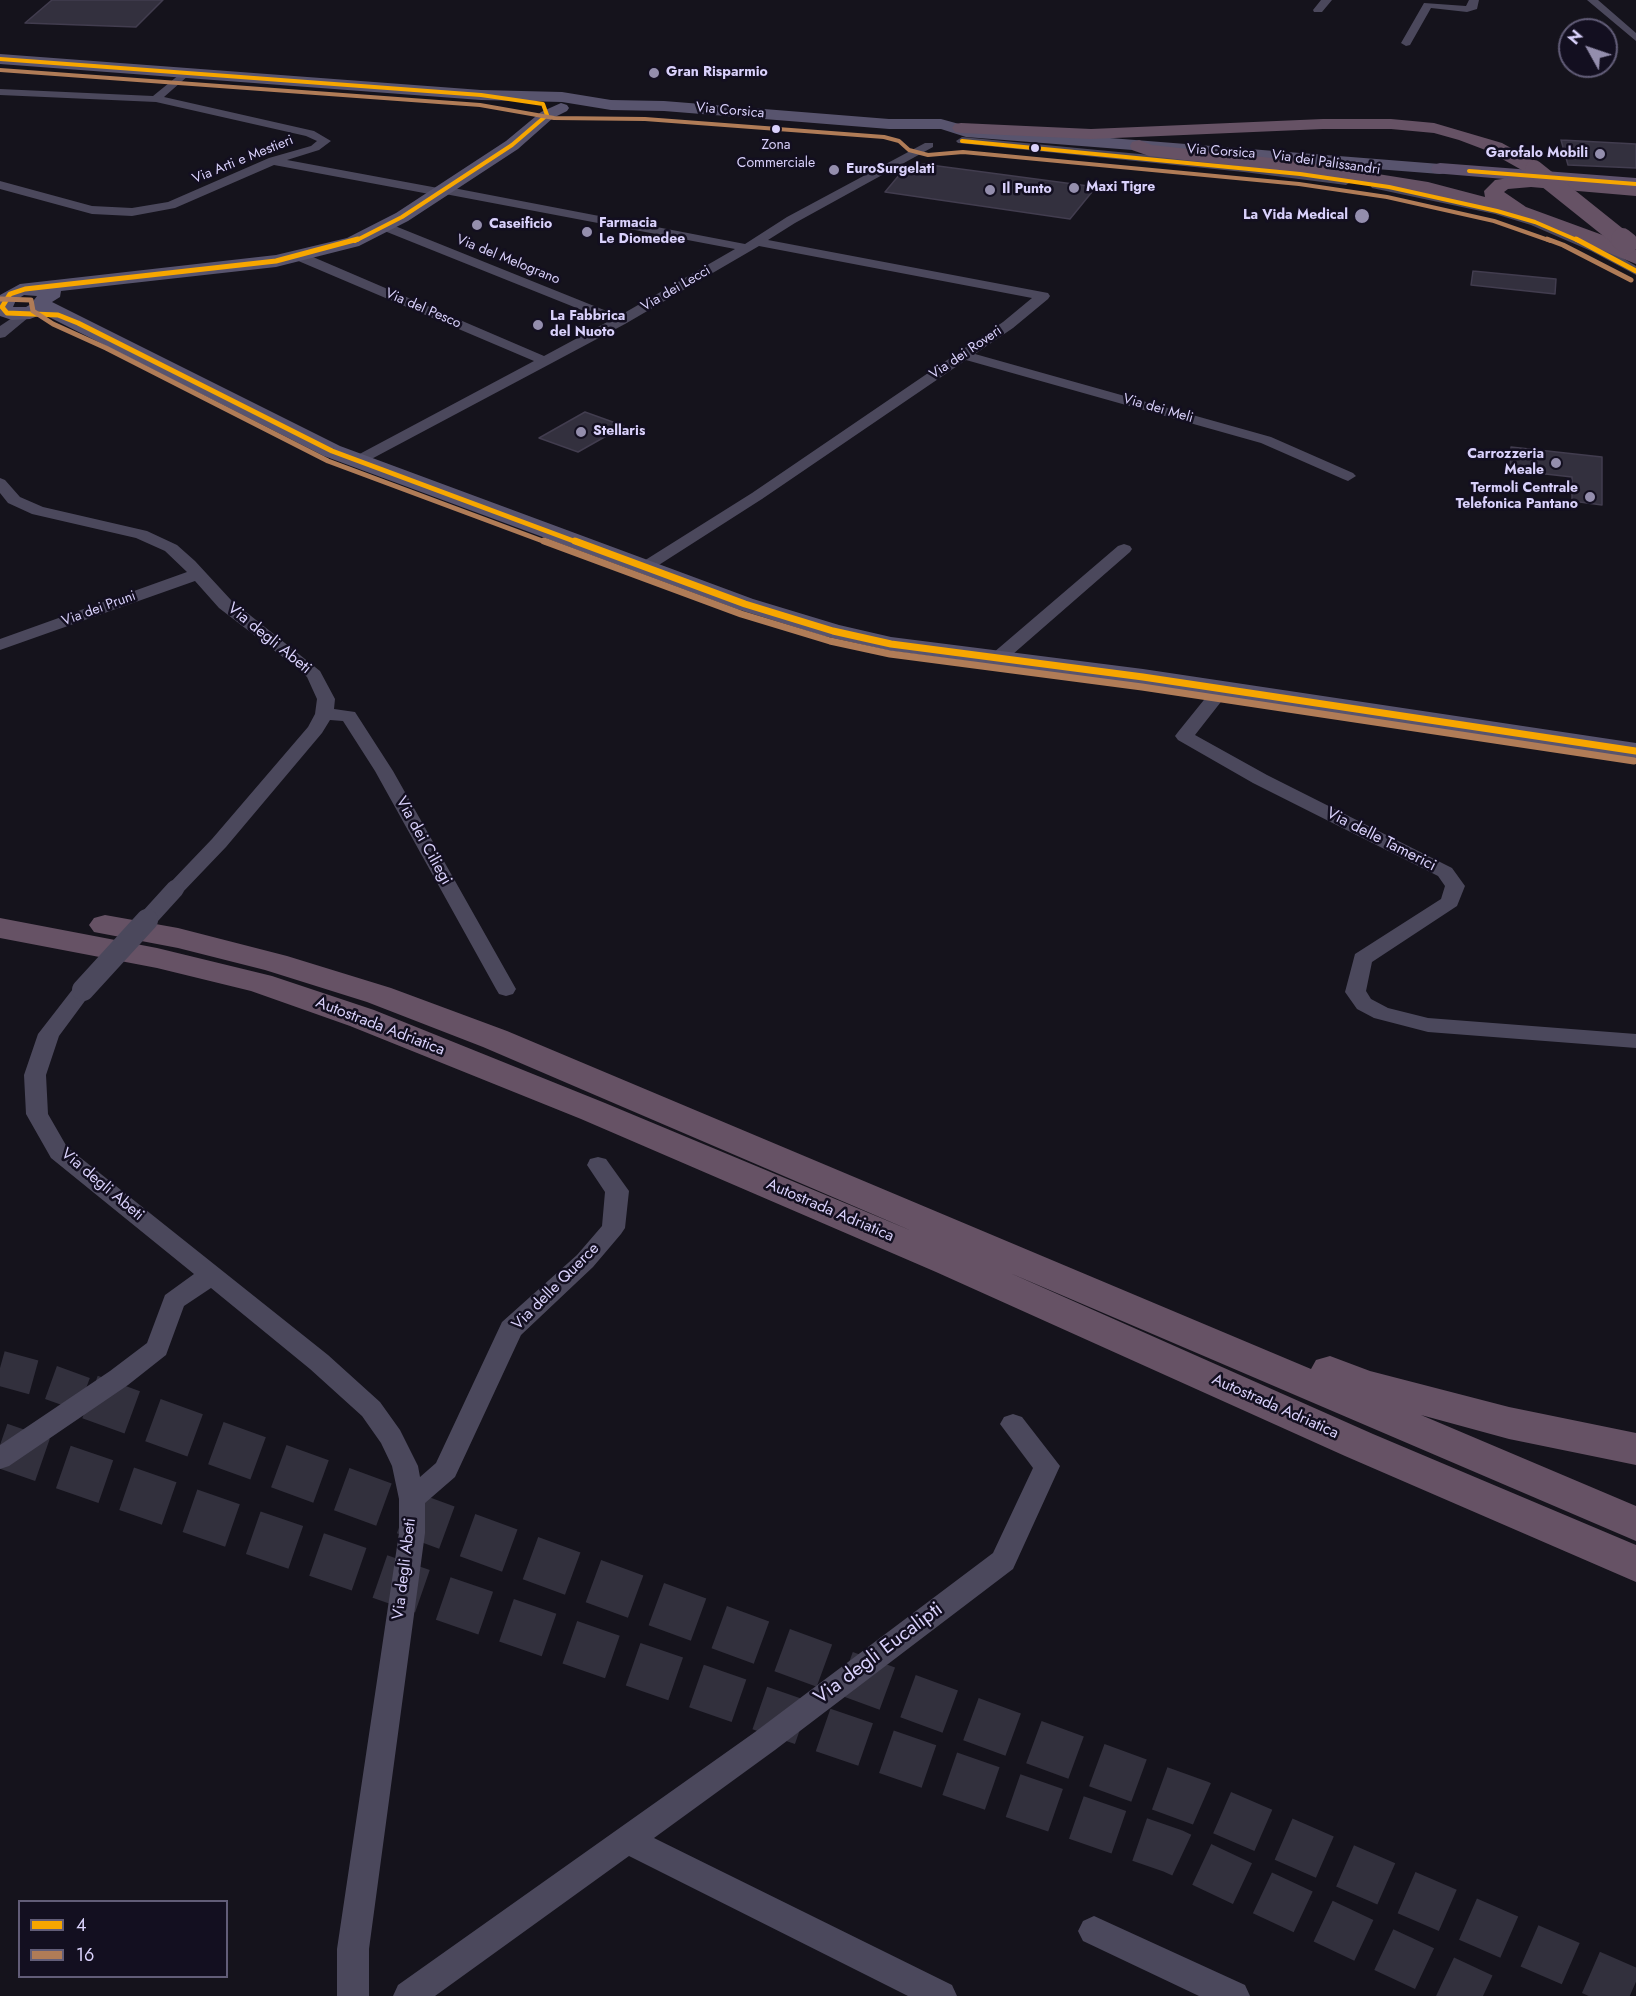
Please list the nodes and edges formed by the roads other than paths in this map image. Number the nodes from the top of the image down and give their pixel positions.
1 (1327, 0) edge
2 (1474, 0) edge
3 (1592, 0) edge
4 (1318, 10) dead end
5 (1636, 38) edge
6 (1406, 43) dead end
7 (0, 60) edge
8 (185, 73) junction
9 (0, 92) edge
10 (156, 99) junction
11 (560, 104) junction
12 (1349, 123) junction
13 (915, 129) junction
14 (963, 134) junction
15 (929, 145) junction
16 (1139, 146) junction
17 (273, 161) junction
18 (1440, 169) junction
19 (1636, 184) edge
20 (0, 185) edge
21 (1636, 190) edge
22 (442, 191) junction
23 (1531, 214) junction
24 (386, 227) junction
25 (752, 245) junction
26 (1634, 250) edge
27 (301, 256) junction
28 (1636, 271) edge
29 (21, 306) edge
30 (620, 321) junction
31 (964, 355) junction
32 (545, 361) junction
33 (357, 461) junction
34 (1348, 476) dead end
35 (0, 483) edge
36 (1124, 549) dead end
37 (645, 567) junction
38 (198, 574) junction
39 (0, 645) edge
40 (999, 657) junction
41 (1222, 689) junction
42 (324, 714) junction
43 (1636, 751) edge
44 (0, 907) edge
45 (0, 928) edge
46 (506, 988) dead end
47 (1636, 1041) edge
48 (727, 1137) junction
49 (598, 1165) dead end
50 (211, 1275) junction
51 (1012, 1424) dead end
52 (1359, 1445) junction
53 (1636, 1449) edge
54 (0, 1459) edge
55 (412, 1499) junction
56 (1636, 1524) edge
57 (1636, 1564) edge
58 (1636, 1580) edge
59 (627, 1840) junction
60 (1094, 1931) dead end
61 (353, 1996) edge
62 (409, 1996) edge
63 (941, 1996) edge
64 (1234, 1996) edge

1 - 4 street
2 - 6 street
3 - 5 street
7 - 8 street, Via Corsica
8 - 10 street
8 - 11 street, Via Corsica
9 - 10 street, Via Arti e Mestieri
10 - 17 street, Via Arti e Mestieri
11 - 13 street, Via Corsica
11 - 13 street, Via Corsica
11 - 22 street
12 - 14 highway
12 - 18 highway
12 - 26 highway, bridge
13 - 14 street, Via Corsica
13 - 15 street, Via Corsica
14 - 15 street, Via Corsica
14 - 16 street, Via Corsica
14 - 28 street, Via dei Palissandri
15 - 25 street, Via dei Lecci
16 - 18 street, Via Corsica
16 - 23 highway
17 - 20 street, Via Arti e Mestieri
17 - 22 street
18 - 19 main road
21 - 23 highway
22 - 24 street
22 - 25 street
23 - 26 highway
24 - 27 street
24 - 30 street, Via del Melograno
25 - 30 street, Via dei Lecci
25 - 31 street, Via dei Roveri
27 - 29 street
27 - 32 street, Via del Pesco
29 - 33 street
30 - 32 street, Via dei Lecci
31 - 34 street, Via dei Meli
31 - 37 street, Via dei Roveri
32 - 33 street, Via dei Lecci
33 - 37 street
35 - 38 street, Via degli Abeti
36 - 40 street
37 - 40 street
38 - 39 street, Via dei Pruni
38 - 42 street, Via degli Abeti
40 - 41 street
41 - 43 street
41 - 47 street, Via delle Tamerici
42 - 46 street, Via dei Ciliegi
42 - 50 street, Via degli Abeti, bridge
44 - 48 highway, Autostrada Adriatica
45 - 52 highway, Autostrada Adriatica
48 - 53 highway
48 - 56 highway, Autostrada Adriatica
49 - 55 street, Via delle Querce
50 - 54 street
50 - 55 street, Via degli Abeti
51 - 59 street, Via degli Eucalipti
52 - 57 highway, Autostrada Adriatica
52 - 58 highway
55 - 61 street, Via degli Abeti
59 - 62 street, Via degli Eucalipti
59 - 63 street
60 - 64 street

